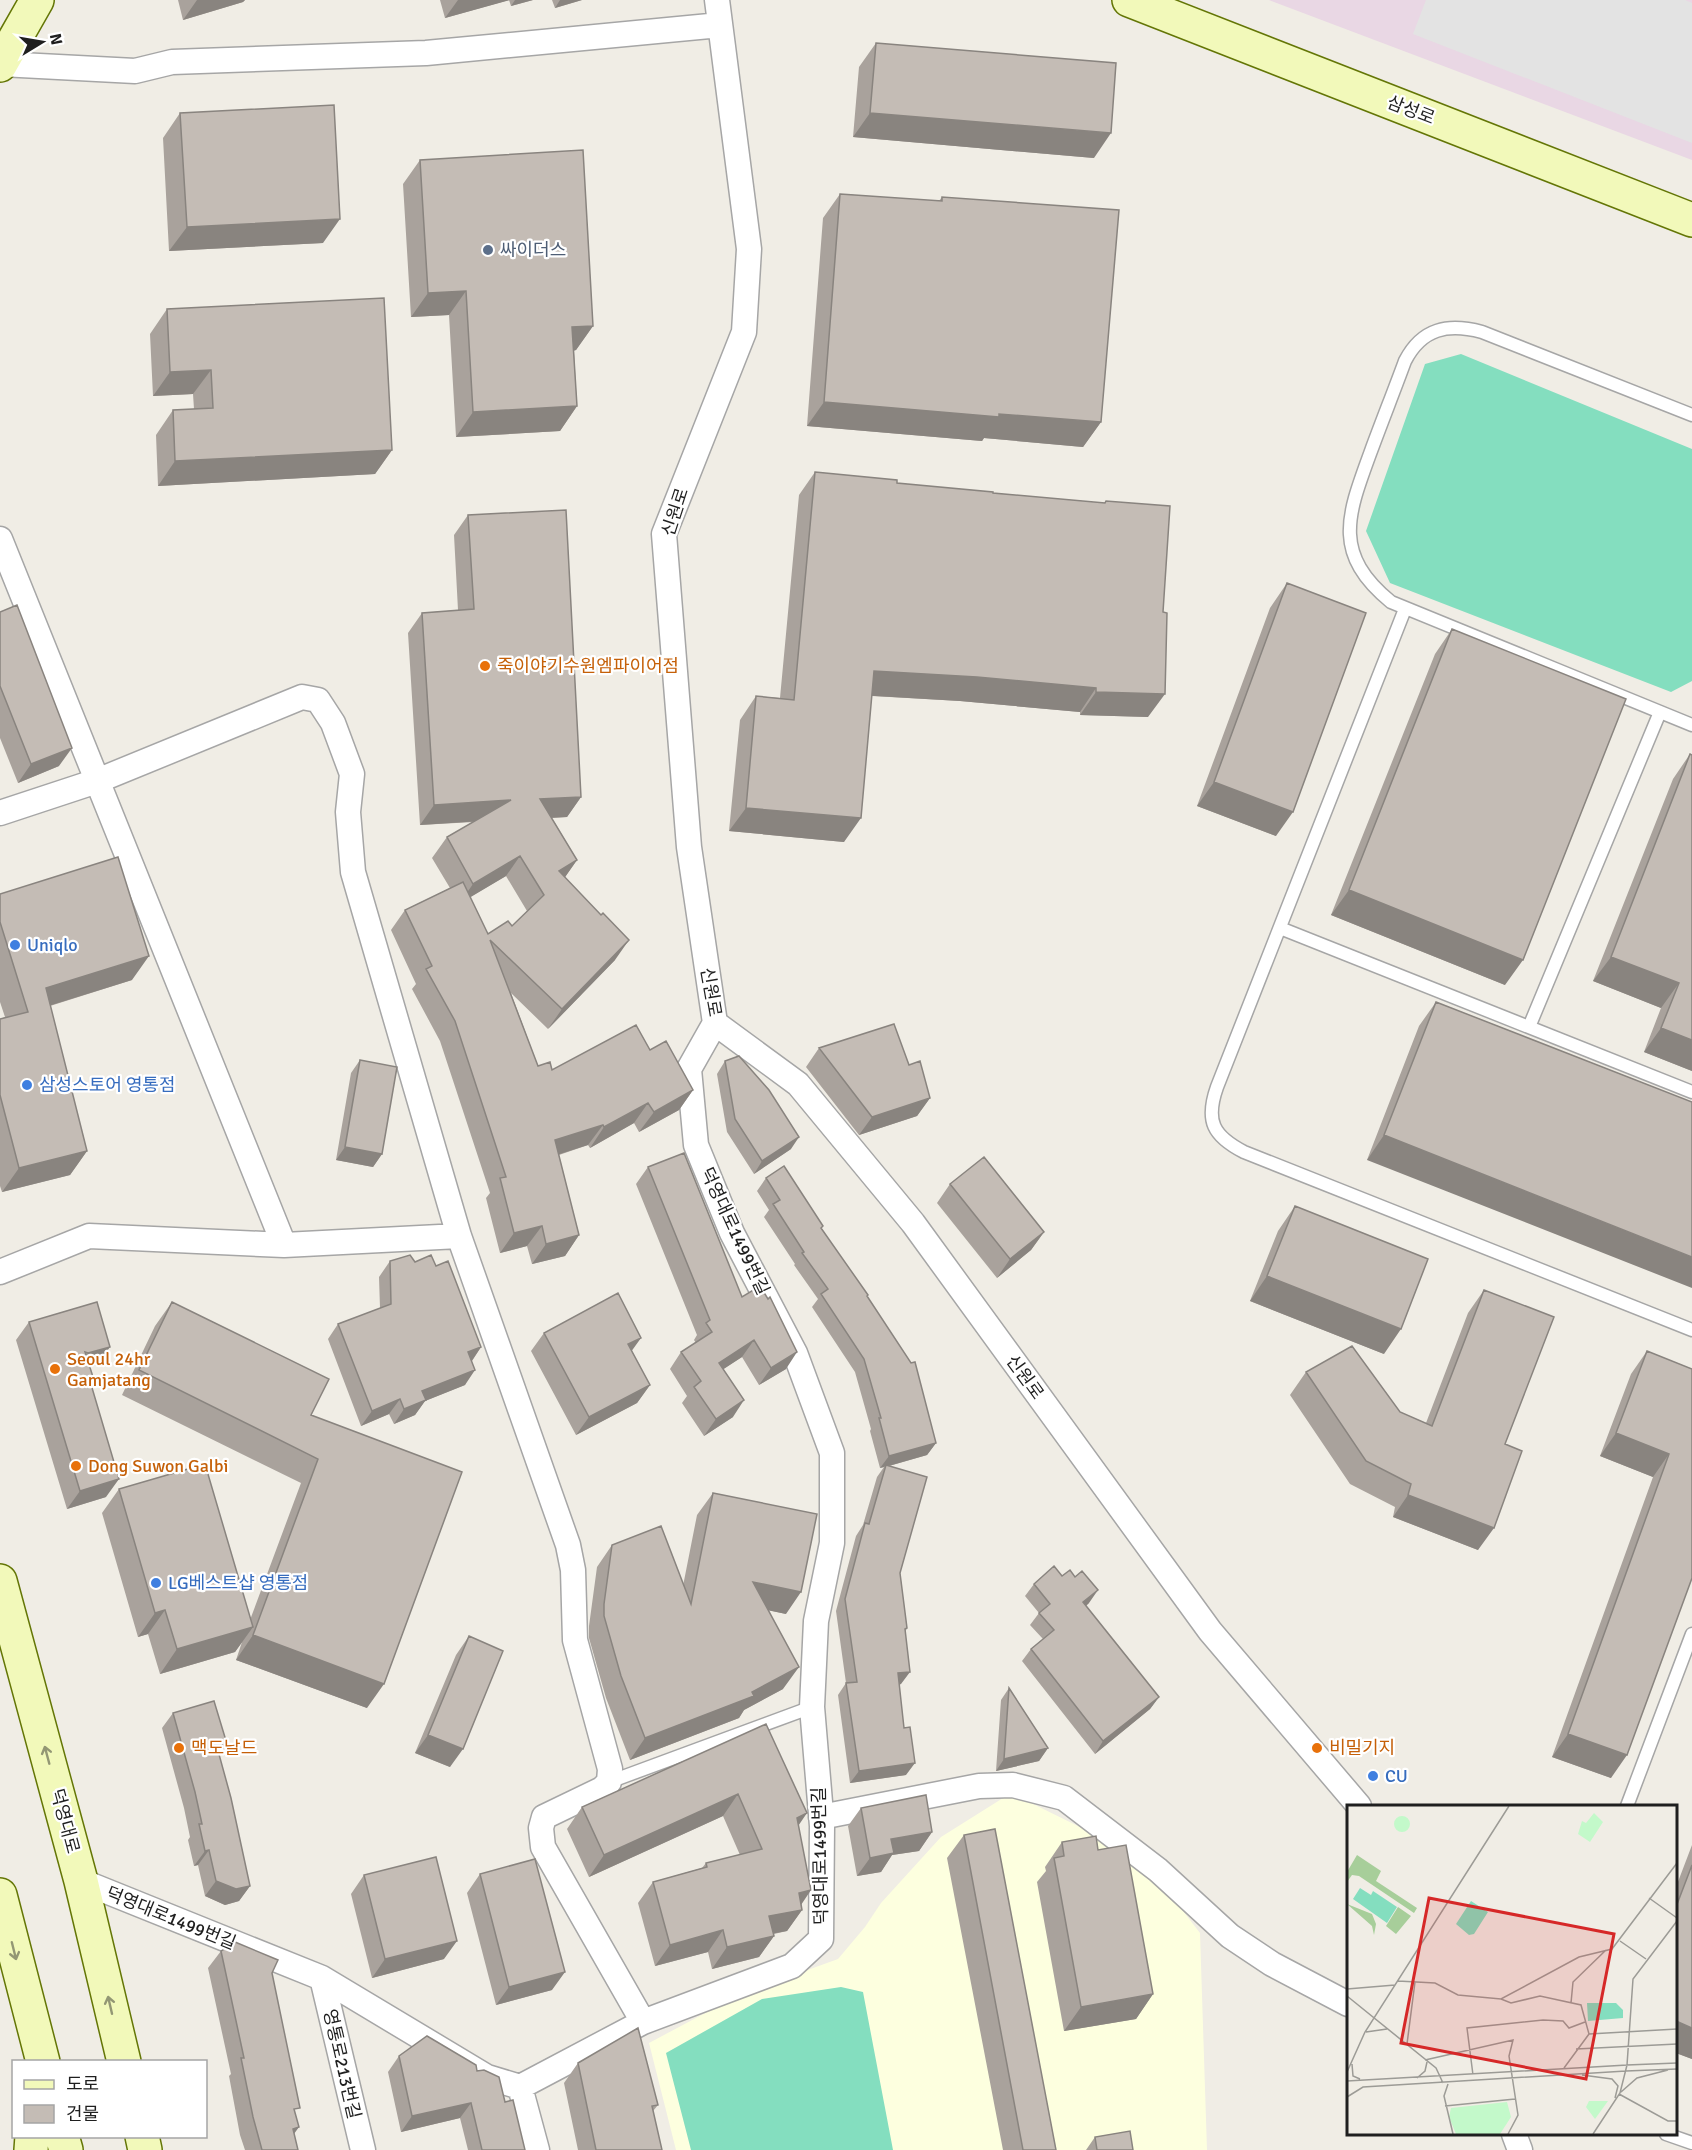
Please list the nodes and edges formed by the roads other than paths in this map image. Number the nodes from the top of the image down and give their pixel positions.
1 (37, 0) edge
2 (717, 0) edge
3 (1129, 0) edge
4 (720, 25) junction
5 (0, 65) edge
6 (1692, 220) edge
7 (1692, 415) edge
8 (0, 539) edge
9 (1405, 609) junction
10 (1660, 712) junction
11 (1692, 725) edge
12 (97, 781) junction
13 (0, 813) edge
14 (1280, 928) junction
15 (715, 1023) junction
16 (1530, 1027) junction
17 (1692, 1092) edge
18 (459, 1236) junction
19 (284, 1245) junction
20 (0, 1272) edge
21 (1692, 1330) edge
22 (0, 1581) edge
23 (1692, 1634) edge
24 (812, 1707) junction
25 (609, 1782) junction
26 (1358, 1805) edge
27 (1627, 1805) edge
28 (821, 1817) junction
29 (81, 1881) junction
30 (0, 1894) edge
31 (322, 1978) junction
32 (1347, 2003) edge
33 (643, 2022) junction
34 (42, 2060) edge
35 (124, 2060) edge
36 (520, 2087) junction
37 (1515, 2135) edge
38 (1671, 2135) edge
39 (1692, 2143) edge
40 (363, 2150) edge
41 (537, 2150) edge
42 (1520, 2150) edge

1 - 5 street
2 - 4 street, 신원로
3 - 6 street, 삼성로
4 - 5 street
4 - 15 street, 신원로
7 - 9 lane
8 - 12 street
9 - 10 lane
9 - 14 lane
10 - 11 lane
10 - 16 lane
12 - 13 street
12 - 18 street
12 - 19 street
14 - 16 lane
14 - 21 lane
15 - 24 street, 덕영대로1499번길
15 - 26 street, 신원로
16 - 17 lane
18 - 19 street
18 - 25 street
19 - 20 street
29 -> 22 street, 덕영대로
23 - 27 lane
24 - 25 lane
24 - 28 street, 덕영대로1499번길
25 - 33 street
28 - 32 street
28 - 33 street, 덕영대로1499번길
29 - 31 street, 덕영대로1499번길
35 -> 29 street, 덕영대로
30 -> 34 street
31 - 36 street, 덕영대로1499번길
31 - 40 street, 영통로213번길
33 - 36 street, 덕영대로1499번길
36 - 41 street
37 - 42 street
38 - 39 lane

